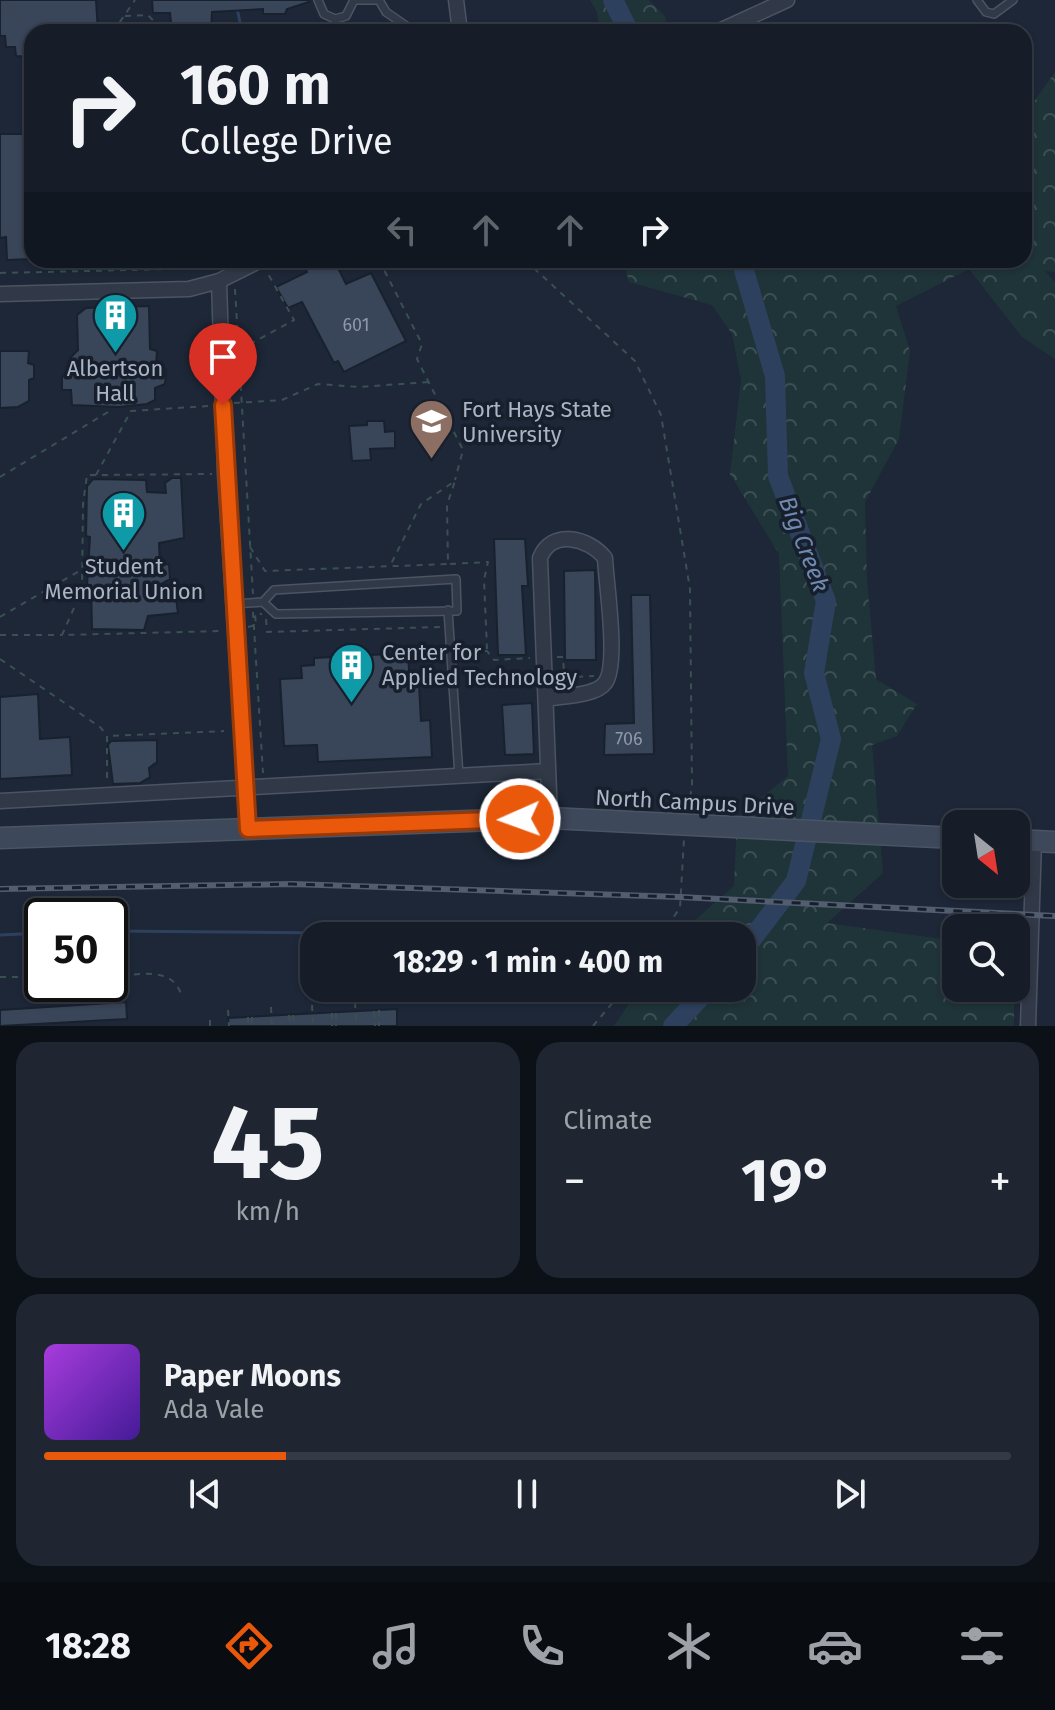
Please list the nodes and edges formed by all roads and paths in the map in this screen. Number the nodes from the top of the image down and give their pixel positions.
1 (135, 0) edge
2 (318, 0) edge
3 (354, 0) edge
4 (456, 0) edge
5 (787, 0) edge
6 (977, 0) edge
7 (1013, 0) edge
8 (125, 16) junction
9 (119, 24) edge
10 (156, 24) edge
11 (403, 24) edge
12 (459, 24) edge
13 (734, 24) edge
14 (209, 268) edge
15 (234, 268) edge
16 (253, 268) edge
17 (266, 268) edge
18 (383, 268) edge
19 (534, 268) edge
20 (141, 270) joint
21 (87, 271) joint
22 (0, 273) edge
23 (235, 273) junction
24 (219, 281) junction
25 (0, 294) edge
26 (238, 350) junction
27 (108, 412) dead end
28 (96, 475) dead end
29 (0, 477) edge
30 (455, 481) junction
31 (249, 545) junction
32 (448, 564) junction
33 (390, 566) junction
34 (82, 570) junction
35 (263, 602) junction
36 (253, 603) junction
37 (234, 604) junction
38 (448, 610) junction
39 (0, 617) edge
40 (254, 626) junction
41 (235, 630) junction
42 (445, 633) dead end
43 (0, 635) edge
44 (62, 635) junction
45 (487, 651) dead end
46 (0, 659) edge
47 (546, 699) junction
48 (224, 731) dead end
49 (107, 736) junction
50 (548, 771) junction
51 (459, 776) junction
52 (107, 778) dead end
53 (264, 788) junction
54 (246, 789) junction
55 (0, 801) edge
56 (550, 818) junction
57 (685, 824) junction
58 (248, 829) junction
59 (0, 838) edge
60 (942, 838) edge
61 (1030, 840) edge
62 (1055, 842) edge
63 (1026, 898) edge
64 (670, 922) edge
65 (128, 976) edge
66 (0, 977) edge
67 (24, 977) edge
68 (182, 997) dead end
69 (355, 1002) dead end
70 (613, 1002) edge
71 (312, 1005) dead end
72 (271, 1007) dead end
73 (228, 1010) dead end
74 (379, 1010) dead end
75 (374, 1011) dead end
76 (334, 1013) dead end
77 (291, 1015) dead end
78 (250, 1017) dead end
79 (210, 1020) dead end
80 (377, 1025) edge
81 (210, 1026) edge
82 (229, 1026) edge
83 (250, 1026) edge
84 (272, 1026) edge
85 (292, 1026) edge
86 (313, 1026) edge
87 (334, 1026) edge
88 (356, 1026) edge
89 (593, 1026) edge
90 (1028, 1026) edge

1 - 8 path
2 - 3 lane
3 - 11 lane
4 - 12 street
5 - 13 street
6 - 7 lane
8 - 9 path
8 - 10 path
14 - 20 path
15 - 23 path
16 - 23 street
17 - 26 path
18 - 30 path
19 - 57 path
20 - 21 path
21 - 22 path
23 - 24 street
23 - 26 path
24 - 25 street
24 - 37 street
26 - 31 path
27 - 29 path
28 - 34 path
30 - 32 path
30 - 33 path
31 - 33 path
31 - 36 path
32 - 33 path
32 - 45 path
34 - 39 path
34 - 44 path
35 - 36 lane
35 - 38 lane
35 - 38 lane
36 - 37 lane
36 - 40 path
37 - 41 street
38 - 51 lane
40 - 41 path
40 - 42 path
40 - 53 path
41 - 44 path
41 - 54 street
43 - 44 path
46 - 49 path
47 - 47 street
47 - 50 street
48 - 49 path
49 - 52 path
50 - 51 street
50 - 56 street
51 - 53 street
53 - 54 street
54 - 55 street
54 - 58 street
56 - 57 main road, North Campus Drive
56 - 58 main road, North Campus Drive
57 - 60 main road, North Campus Drive
57 - 64 path
58 - 59 main road, North Campus Drive
61 - 62 main road
63 - 90 street
65 - 68 path
66 - 67 path
69 - 88 path
70 - 89 path
71 - 86 path
72 - 84 path
73 - 82 path
74 - 80 path
75 - 80 path
76 - 87 path
77 - 85 path
78 - 83 path
79 - 81 path

